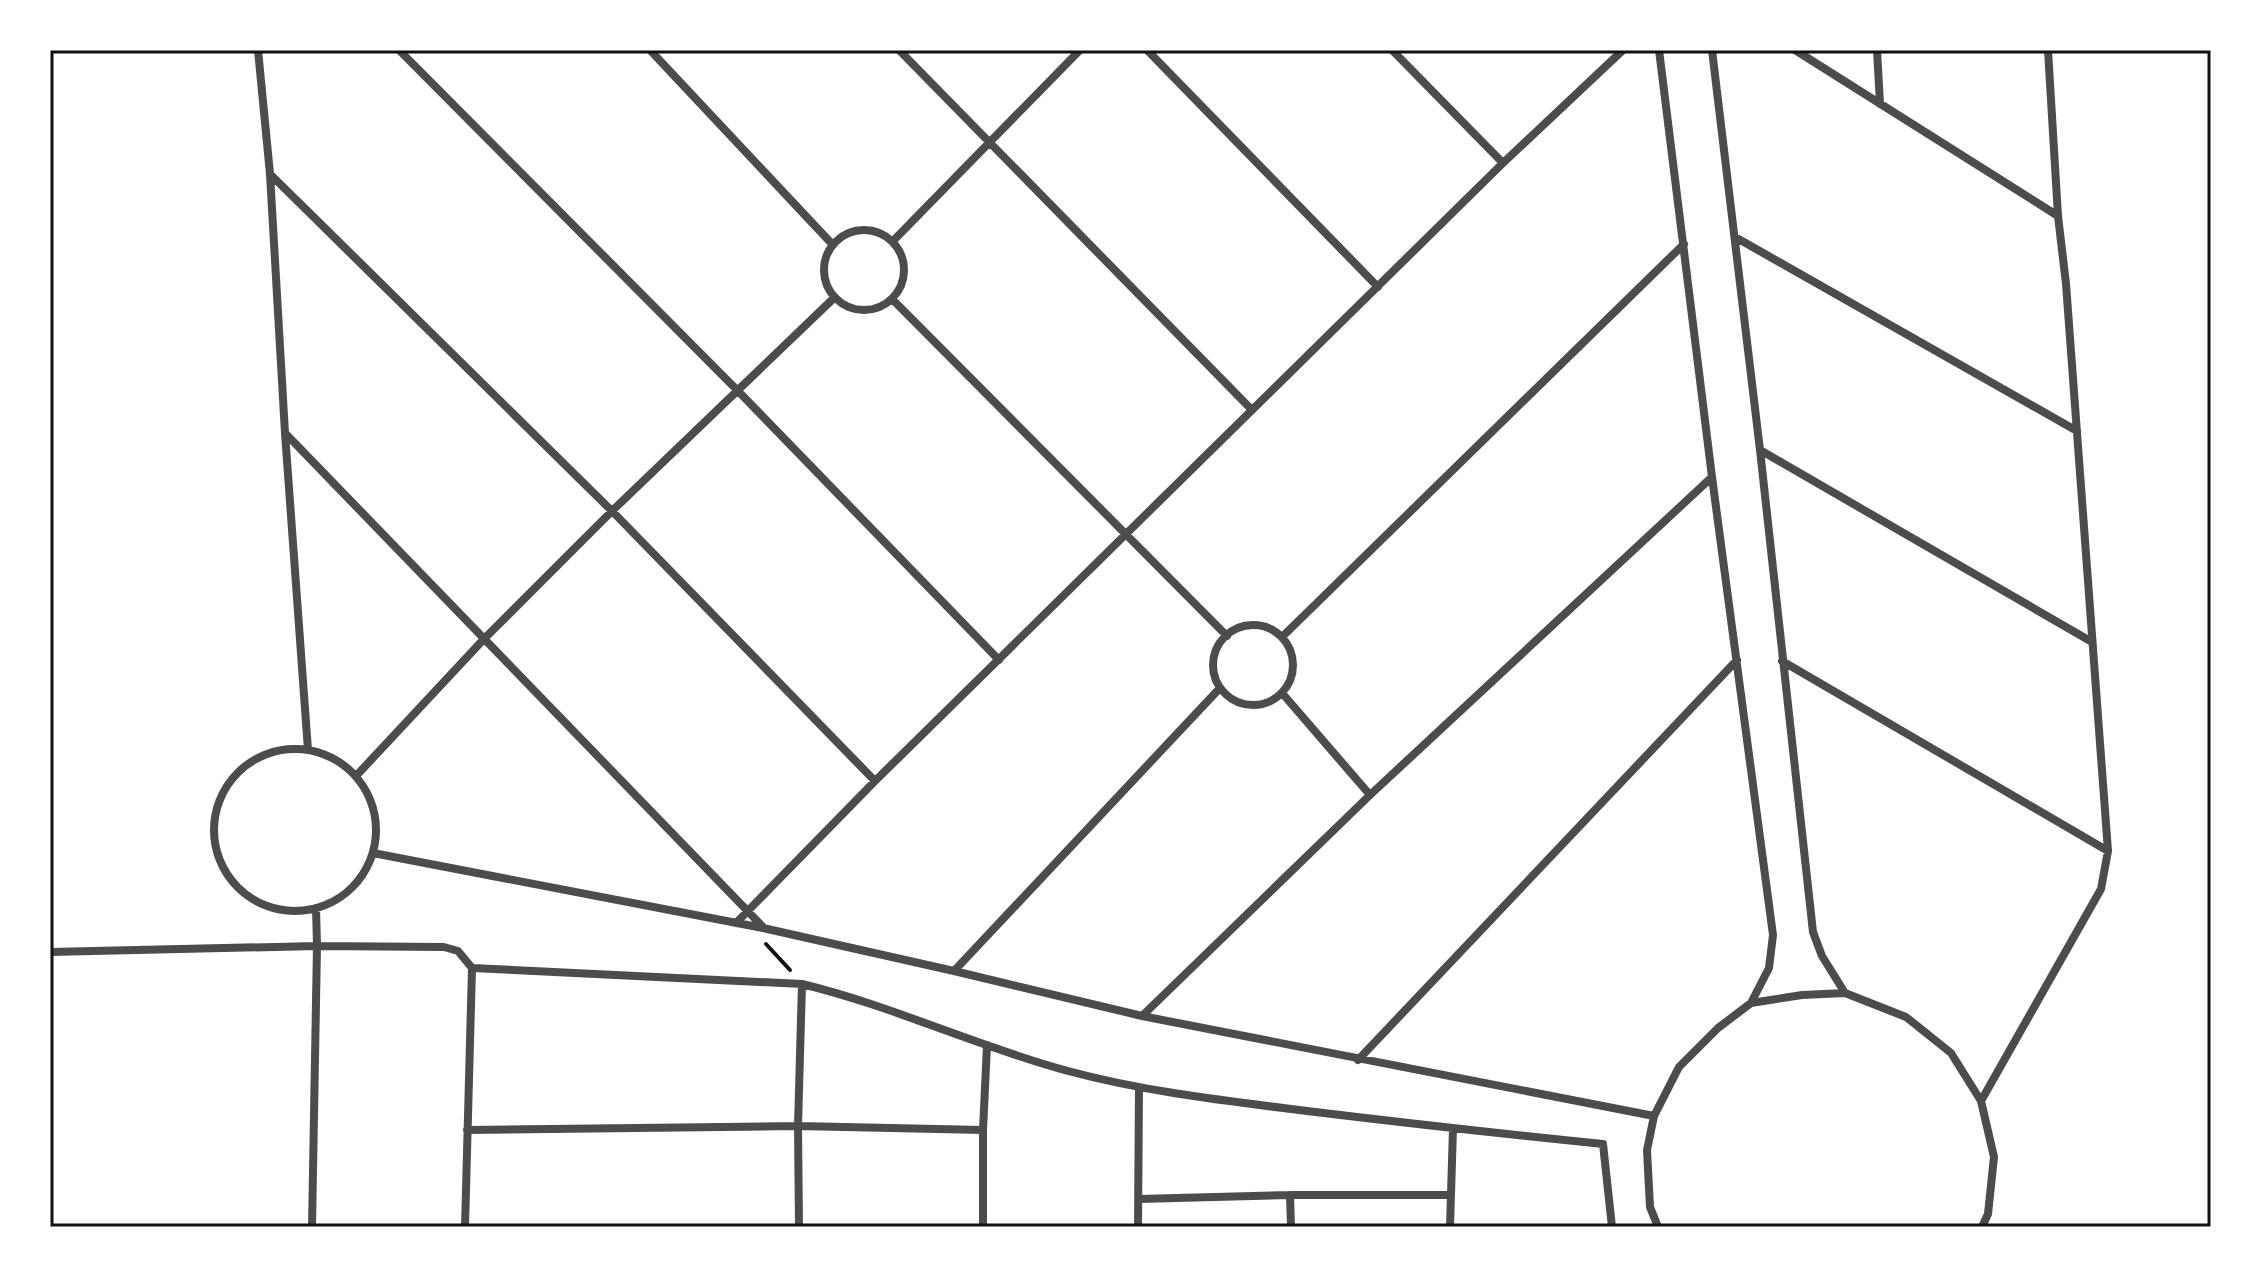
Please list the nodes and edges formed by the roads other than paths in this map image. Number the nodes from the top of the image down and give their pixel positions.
1 (258, 50) edge
2 (399, 50) edge
3 (650, 50) edge
4 (899, 50) edge
5 (1080, 50) edge
6 (1147, 50) edge
7 (1392, 50) edge
8 (1623, 50) edge
9 (1659, 50) edge
10 (1712, 50) edge
11 (1795, 50) edge
12 (1877, 50) edge
13 (2048, 50) edge
14 (1880, 104) junction
15 (988, 143) junction
16 (1503, 163) junction
17 (270, 174) junction
18 (2058, 216) junction
19 (1735, 237) junction
20 (893, 241) junction
21 (1684, 244) junction
22 (833, 245) junction
23 (1378, 287) junction
24 (835, 297) junction
25 (892, 299) junction
26 (737, 390) junction
27 (1252, 410) junction
28 (2077, 431) junction
29 (285, 433) junction
30 (1760, 450) junction
31 (1712, 477) junction
32 (612, 511) junction
33 (1126, 536) junction
34 (1227, 636) junction
35 (1282, 637) junction
36 (483, 640) junction
37 (2092, 642) junction
38 (999, 660) junction
39 (1737, 660) junction
40 (1782, 661) junction
41 (1220, 688) junction
42 (1282, 693) junction
43 (308, 750) junction
44 (356, 776) junction
45 (875, 781) junction
46 (1370, 795) junction
47 (2108, 851) junction
48 (373, 853) junction
49 (316, 908) junction
50 (747, 912) junction
51 (736, 923) junction
52 (763, 928) junction
53 (317, 946) junction
54 (50, 952) edge
55 (472, 968) junction
56 (954, 971) junction
57 (802, 984) junction
58 (1845, 993) junction
59 (1751, 1003) junction
60 (1142, 1016) junction
61 (987, 1045) junction
62 (1358, 1060) junction
63 (1139, 1087) junction
64 (1981, 1101) junction
65 (1654, 1116) junction
66 (798, 1126) junction
67 (1453, 1128) junction
68 (467, 1130) junction
69 (983, 1130) junction
70 (1290, 1195) junction
71 (1450, 1195) junction
72 (1139, 1199) junction
73 (312, 1227) edge
74 (465, 1227) edge
75 (799, 1227) edge
76 (983, 1227) edge
77 (1138, 1227) edge
78 (1291, 1227) edge
79 (1450, 1227) edge
80 (1612, 1227) edge
81 (1658, 1227) edge
82 (1982, 1227) edge

1 - 17 street
2 - 26 street
3 - 22 street
4 - 15 street
5 - 15 street
6 - 23 street
7 - 16 street
8 - 16 street
9 - 21 street
10 - 19 street
11 - 14 street
12 - 14 street
13 - 18 street
14 - 18 street
15 - 20 street
15 - 27 street
16 - 23 street
17 - 29 street
17 - 32 street
18 - 28 street
19 - 28 street
19 - 30 street
20 - 22 street
20 - 25 street
21 - 31 street
21 - 35 street
22 - 24 street
23 - 27 street
24 - 25 street
24 - 26 street
25 - 33 street
26 - 32 street
26 - 38 street
27 - 33 street
28 - 37 street
29 - 36 street
29 - 43 street
30 - 37 street
30 - 40 street
31 - 39 street
31 - 46 street
32 - 36 street
32 - 45 street
33 - 34 street
33 - 38 street
34 - 35 street
34 - 41 street
35 - 42 street
36 - 44 street
36 - 50 street
37 - 47 street
38 - 45 street
39 - 59 street
39 - 62 street
40 - 47 street
40 - 58 street
41 - 42 street
41 - 56 street
42 - 46 street
43 - 44 street
43 - 49 street
44 - 48 street
45 - 50 street
46 - 60 street
47 - 64 street
48 - 49 street
48 - 51 street
49 - 53 street
50 - 51 street
50 - 52 street
51 - 52 street
52 - 56 street
53 - 54 street
53 - 55 street
53 - 73 street
55 - 57 street
55 - 68 street
56 - 60 street
57 - 61 street
57 - 66 street
58 - 59 street
58 - 64 street
59 - 65 street
60 - 62 street
61 - 63 street
61 - 69 street
62 - 65 street
63 - 67 street
63 - 72 street
64 - 82 street
65 - 81 street
66 - 68 street
66 - 69 street
66 - 75 street
67 - 71 street
67 - 80 street
68 - 74 street
69 - 76 street
70 - 71 street
70 - 72 street
70 - 78 street
71 - 79 street
72 - 77 street

